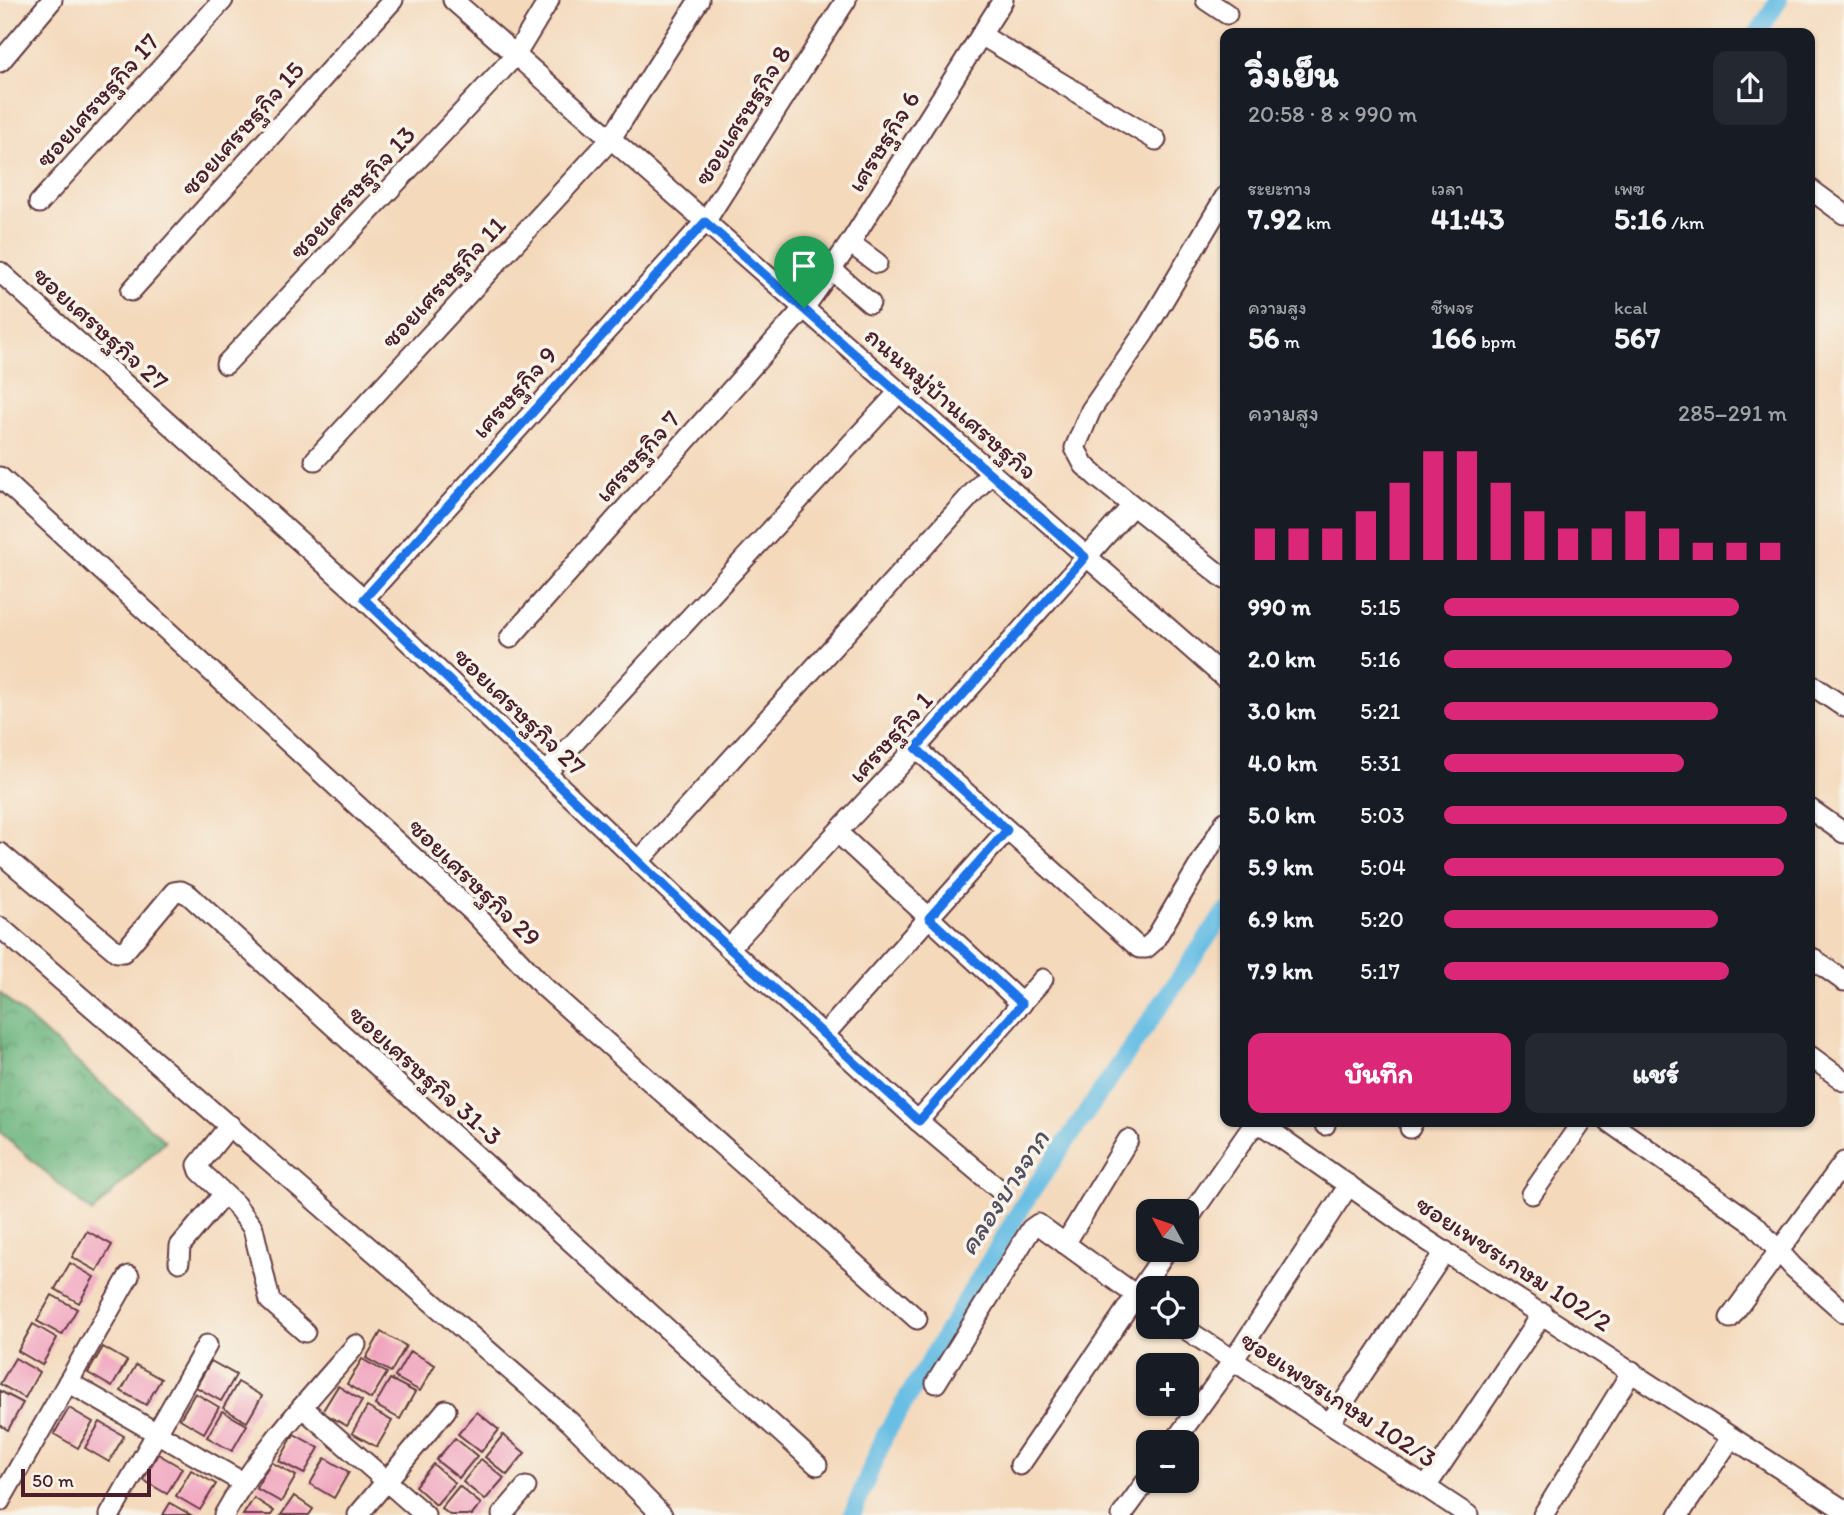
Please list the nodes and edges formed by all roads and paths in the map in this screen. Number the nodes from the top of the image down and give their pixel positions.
1 (52, 0) edge
2 (223, 0) edge
3 (393, 0) edge
4 (453, 0) edge
5 (549, 0) edge
6 (699, 0) edge
7 (846, 0) edge
8 (1003, 0) edge
9 (1206, 0) edge
10 (1227, 14) dead end
11 (20, 35) junction
12 (981, 35) junction
13 (0, 36) edge
14 (515, 56) junction
15 (0, 62) edge
16 (610, 140) junction
17 (1156, 140) dead end
18 (1815, 193) edge
19 (39, 203) dead end
20 (1220, 205) edge
21 (1844, 214) edge
22 (705, 222) junction
23 (850, 243) junction
24 (877, 262) dead end
25 (832, 270) junction
26 (0, 272) edge
27 (131, 291) dead end
28 (870, 303) dead end
29 (804, 308) junction
30 (226, 364) dead end
31 (899, 392) junction
32 (315, 460) dead end
33 (991, 472) junction
34 (0, 477) edge
35 (1132, 506) junction
36 (1085, 557) junction
37 (1220, 575) edge
38 (364, 599) junction
39 (510, 639) dead end
40 (1220, 674) edge
41 (1815, 687) edge
42 (1844, 707) edge
43 (916, 748) junction
44 (547, 772) junction
45 (1815, 813) edge
46 (1007, 830) junction
47 (1220, 830) edge
48 (838, 833) junction
49 (1844, 833) edge
50 (0, 853) edge
51 (638, 862) junction
52 (929, 918) junction
53 (0, 928) edge
54 (729, 948) junction
55 (1815, 961) edge
56 (1043, 979) dead end
57 (1844, 981) edge
58 (1022, 1004) junction
59 (824, 1035) junction
60 (1815, 1060) edge
61 (1844, 1081) edge
62 (919, 1121) junction
63 (230, 1125) junction
64 (1256, 1127) edge
65 (1265, 1127) edge
66 (1578, 1127) edge
67 (1616, 1127) edge
68 (1128, 1140) dead end
69 (1844, 1162) edge
70 (1349, 1185) junction
71 (1001, 1191) dead end
72 (1532, 1194) dead end
73 (223, 1195) junction
74 (1199, 1203) edge
75 (1065, 1244) junction
76 (1445, 1251) junction
77 (1780, 1251) junction
78 (179, 1262) dead end
79 (129, 1276) dead end
80 (1136, 1295) edge
81 (1136, 1307) edge
82 (1844, 1312) edge
83 (1543, 1313) junction
84 (1730, 1318) dead end
85 (917, 1319) dead end
86 (306, 1332) dead end
87 (1199, 1339) edge
88 (207, 1345) dead end
89 (356, 1345) dead end
90 (1232, 1362) junction
91 (1632, 1371) junction
92 (68, 1382) junction
93 (936, 1383) dead end
94 (302, 1407) junction
95 (446, 1410) dead end
96 (1329, 1424) junction
97 (1183, 1430) edge
98 (156, 1433) junction
99 (1731, 1438) junction
100 (817, 1465) dead end
101 (1020, 1465) dead end
102 (386, 1481) junction
103 (242, 1482) junction
104 (526, 1487) dead end
105 (1426, 1487) junction
106 (1138, 1493) edge
107 (0, 1501) edge
108 (1831, 1509) edge
109 (110, 1515) edge
110 (224, 1515) edge
111 (358, 1515) edge
112 (425, 1515) edge
113 (502, 1515) edge
114 (662, 1515) edge
115 (1122, 1515) edge
116 (1468, 1515) edge
117 (1543, 1515) edge
118 (1679, 1515) edge

1 - 11 street
2 - 19 street, ซอยเศรษฐกิจ 17
3 - 27 street, ซอยเศรษฐกิจ 15
4 - 14 street, ถนนหมู่บ้านเศรษฐกิจ
5 - 14 street, ซอยเศรษฐกิจ 13
6 - 16 street, ซอยเศรษฐกิจ 11
7 - 22 street, ซอยเศรษฐกิจ 8
8 - 12 street, เศรษฐกิจ 6
9 - 10 street
11 - 13 street
11 - 15 street
12 - 17 street
12 - 23 street, เศรษฐกิจ 6
14 - 16 street, ถนนหมู่บ้านเศรษฐกิจ
14 - 30 street, ซอยเศรษฐกิจ 13
16 - 22 street, ถนนหมู่บ้านเศรษฐกิจ
16 - 32 street, ซอยเศรษฐกิจ 11
18 - 21 street
20 - 35 street
22 - 29 street, ถนนหมู่บ้านเศรษฐกิจ
22 - 38 street, เศรษฐกิจ 9
23 - 24 street
23 - 25 street, เศรษฐกิจ 6
25 - 28 street
25 - 29 street, เศรษฐกิจ 6
26 - 38 street, ซอยเศรษฐกิจ 27
29 - 31 street, ถนนหมู่บ้านเศรษฐกิจ
29 - 39 street, เศรษฐกิจ 7
31 - 33 street, ถนนหมู่บ้านเศรษฐกิจ
31 - 44 street
33 - 36 street, ถนนหมู่บ้านเศรษฐกิจ
33 - 51 street
34 - 85 street, ซอยเศรษฐกิจ 29
35 - 36 street, เศรษฐกิจ 1
35 - 37 street
36 - 40 street, ถนนหมู่บ้านเศรษฐกิจ
36 - 43 street, เศรษฐกิจ 1
38 - 44 street, ซอยเศรษฐกิจ 27
41 - 42 street
43 - 46 street
43 - 48 street, เศรษฐกิจ 1
44 - 51 street, ซอยเศรษฐกิจ 27
45 - 49 street
46 - 47 street
46 - 52 street
48 - 52 street
48 - 54 street, เศรษฐกิจ 1
50 - 100 street, ซอยเศรษฐกิจ 31-3
51 - 54 street, ซอยเศรษฐกิจ 27
52 - 58 street
52 - 59 street
53 - 63 street
54 - 59 street, ซอยเศรษฐกิจ 27
55 - 57 street
56 - 58 street
58 - 62 street
59 - 62 street, ซอยเศรษฐกิจ 27
60 - 61 street
62 - 71 street, ซอยเศรษฐกิจ 27
63 - 73 street
63 - 114 street
64 - 74 street, ซอยเพชรเกษม 102/2
65 - 70 street, ซอยเพชรเกษม 102/2
66 - 72 street
67 - 77 street
68 - 75 street
69 - 77 street
70 - 76 street, ซอยเพชรเกษม 102/2
70 - 90 street
73 - 78 street
73 - 86 street
75 - 80 street
75 - 93 street
76 - 83 street, ซอยเพชรเกษม 102/2
76 - 96 street
77 - 82 street
77 - 84 street
79 - 92 street
81 - 101 street
83 - 91 street, ซอยเพชรเกษม 102/2
83 - 105 street
87 - 90 street, ซอยเพชรเกษม 102/3
88 - 98 street
89 - 94 street
90 - 96 street, ซอยเพชรเกษม 102/3
90 - 97 street
91 - 99 street, ซอยเพชรเกษม 102/2
91 - 117 street
92 - 98 street
92 - 107 street
94 - 102 street
94 - 103 street
95 - 102 street
96 - 105 street, ซอยเพชรเกษม 102/3
98 - 103 street
98 - 109 street
99 - 108 street, ซอยเพชรเกษม 102/2
99 - 118 street
102 - 111 street
102 - 112 street
103 - 110 street
104 - 113 street
105 - 116 street, ซอยเพชรเกษม 102/3
106 - 115 street

